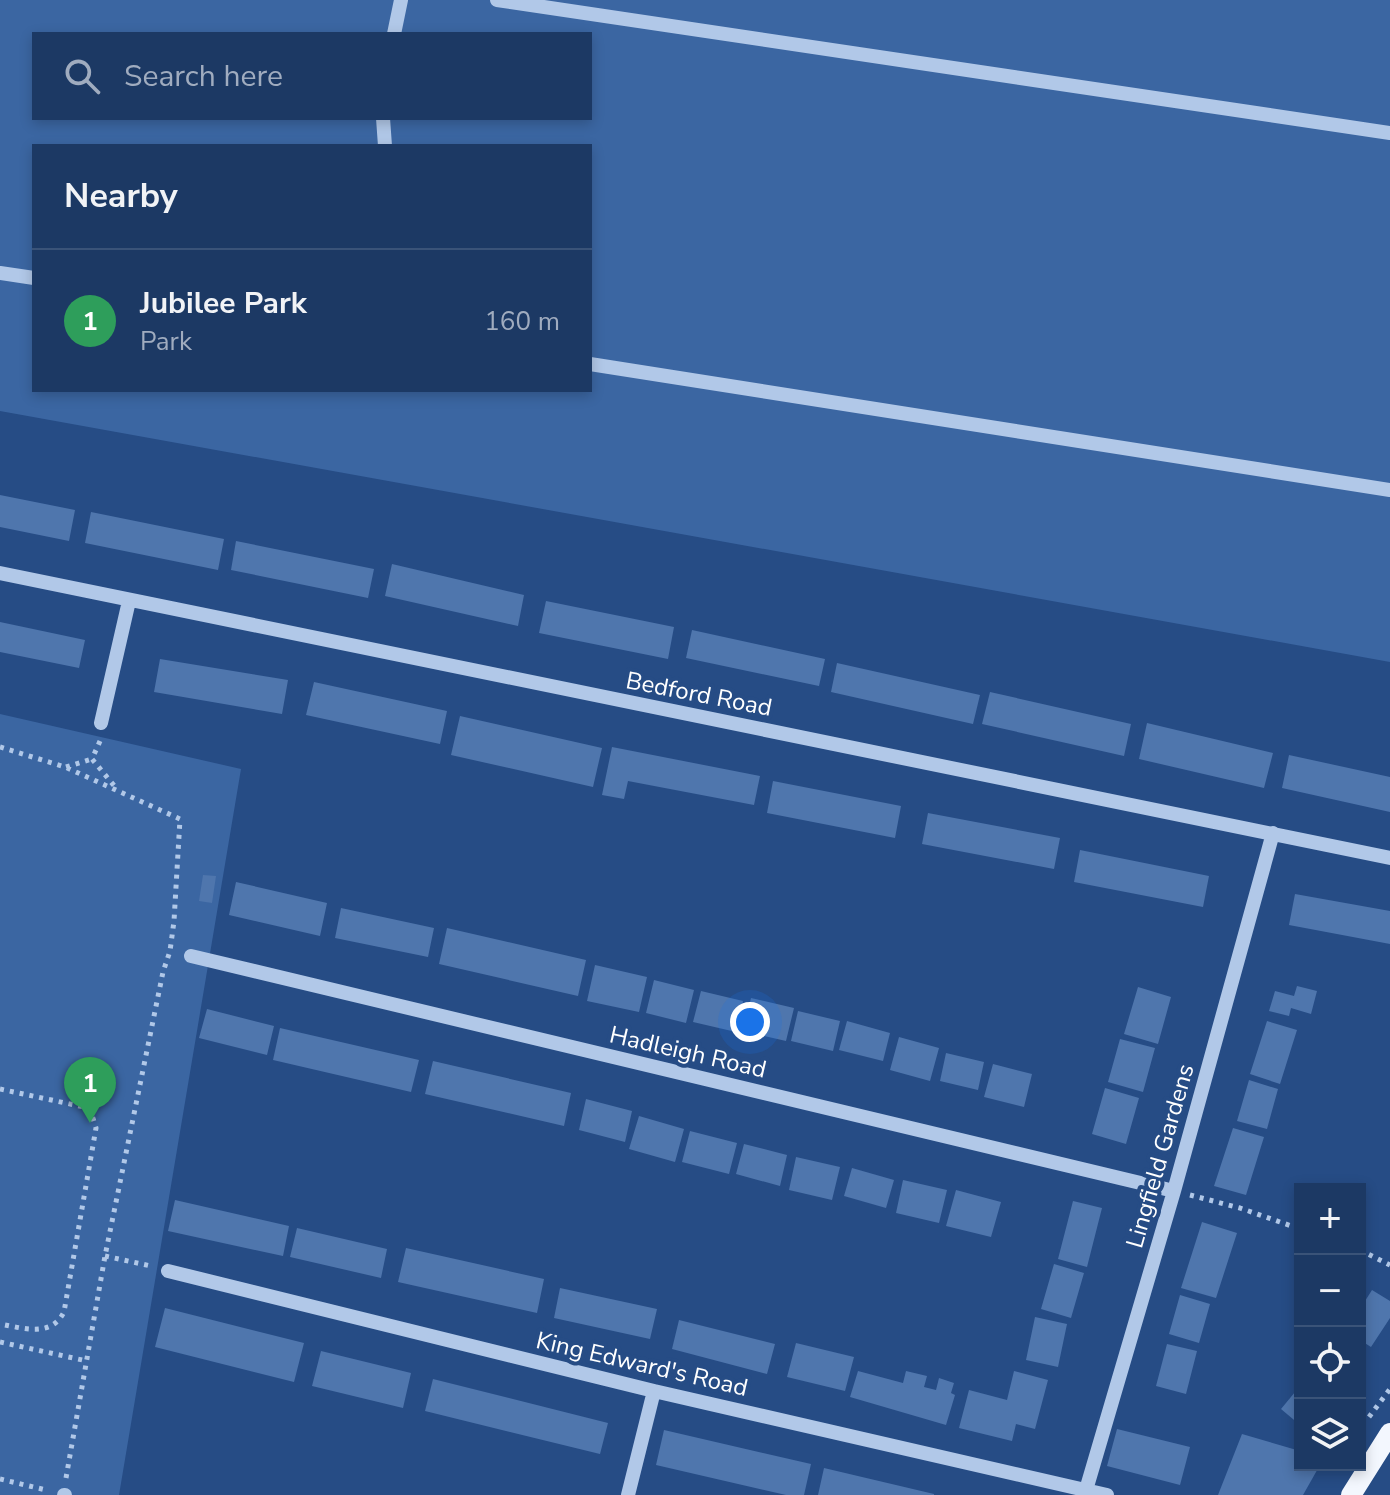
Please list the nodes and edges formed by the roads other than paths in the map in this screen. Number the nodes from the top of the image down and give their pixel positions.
1 (401, 0) edge
2 (497, 0) edge
3 (394, 32) edge
4 (383, 120) edge
5 (1390, 133) edge
6 (385, 144) edge
7 (0, 273) edge
8 (32, 278) edge
9 (592, 364) edge
10 (1390, 490) edge
11 (0, 573) edge
12 (129, 601) junction
13 (101, 723) road end
14 (1273, 833) junction
15 (1390, 858) edge
16 (191, 956) dead end
17 (1174, 1191) junction
18 (168, 1271) road end
19 (654, 1391) junction
20 (1387, 1445) edge
21 (1086, 1490) junction
22 (628, 1495) edge
23 (1107, 1495) edge
24 (1351, 1495) edge

1 - 3 street
2 - 5 street
4 - 6 street
7 - 8 street
9 - 10 street
11 - 12 street, Bedford Road
12 - 13 street
12 - 14 street, Bedford Road
14 - 15 street, Bedford Road
14 - 17 street, Lingfield Gardens
16 - 17 street, Hadleigh Road
17 - 21 street, Lingfield Gardens
18 - 19 street, King Edward's Road
19 - 21 street, King Edward's Road
19 - 22 street
20 - 24 main road
21 - 23 street, King Edward's Road

